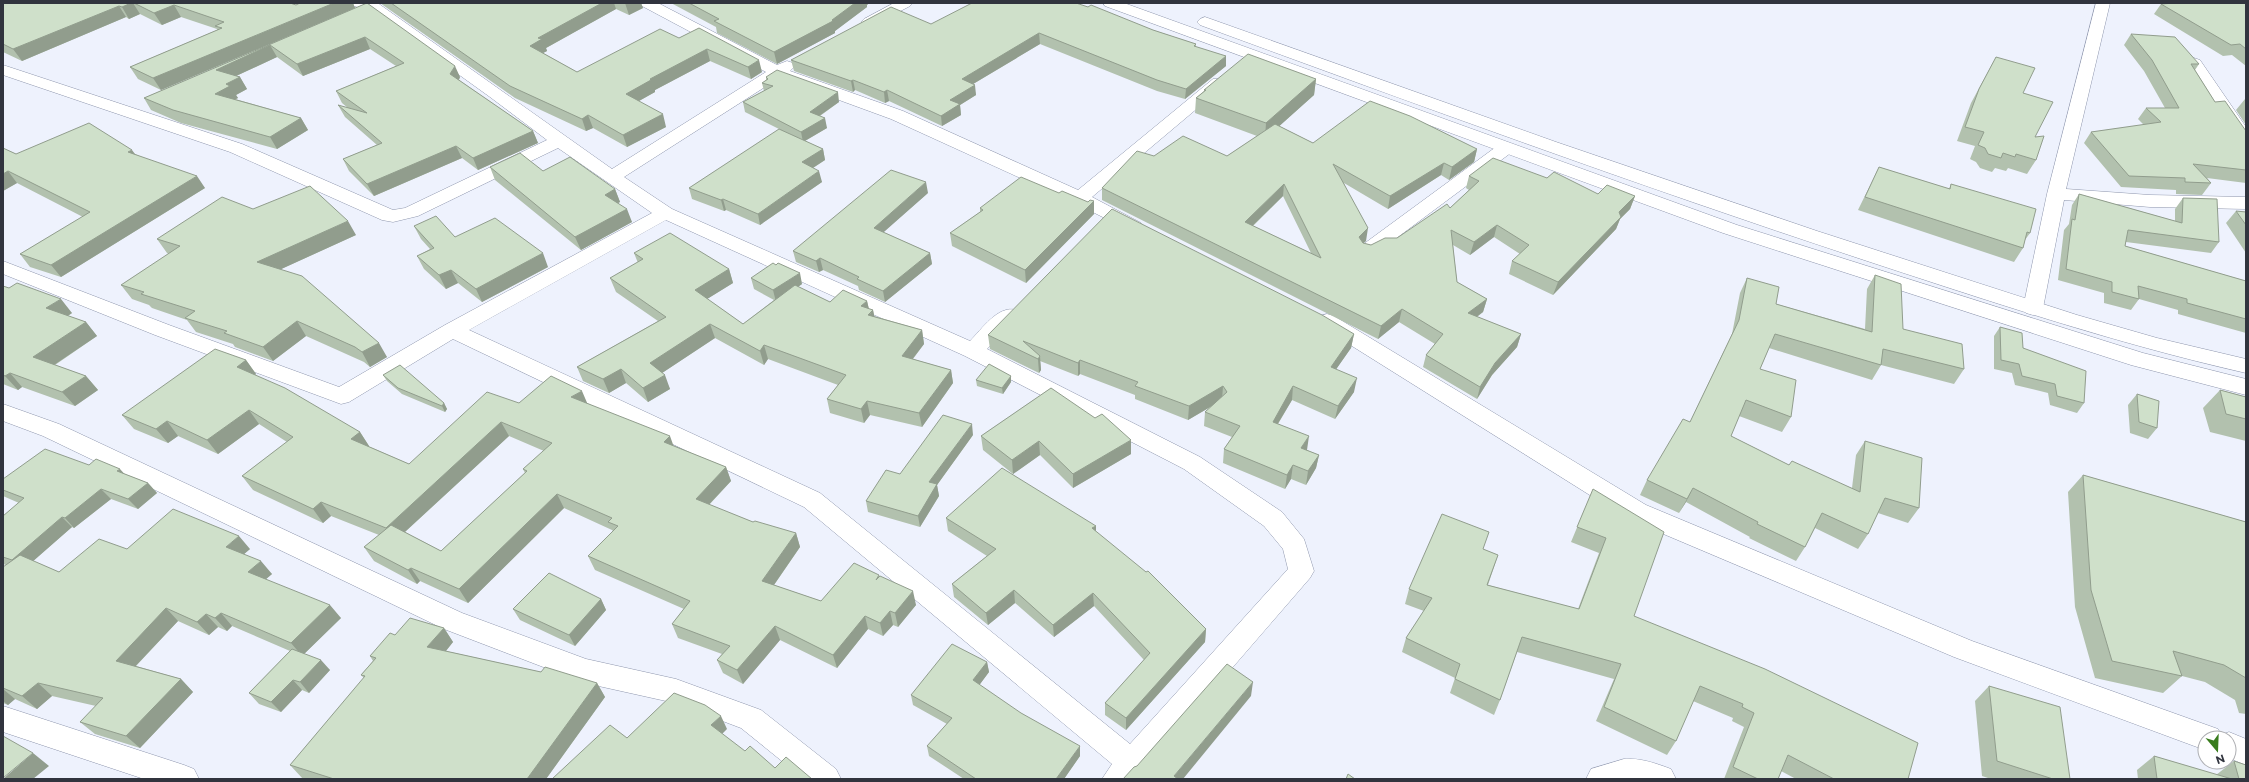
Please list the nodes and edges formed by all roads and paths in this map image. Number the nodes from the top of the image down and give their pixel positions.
1 (905, 3) edge
2 (1110, 3) edge
3 (1150, 3) edge
4 (2103, 3) edge
5 (661, 5) edge
6 (366, 7) edge
7 (858, 28) edge
8 (804, 57) edge
9 (2194, 63) edge
10 (1240, 64) junction
11 (3, 70) edge
12 (777, 72) junction
13 (148, 104) edge
14 (126, 113) junction
15 (2246, 140) edge
16 (559, 141) junction
17 (1506, 148) junction
18 (612, 177) junction
19 (2056, 194) junction
20 (1080, 198) junction
21 (2246, 203) edge
22 (665, 213) junction
23 (1151, 235) edge
24 (1368, 250) edge
25 (3, 267) edge
26 (1022, 302) edge
27 (2033, 308) junction
28 (1307, 311) edge
29 (452, 330) junction
30 (973, 351) junction
31 (2246, 366) edge
32 (2246, 388) edge
33 (3, 412) edge
34 (3, 719) edge
35 (2197, 734) edge
36 (1124, 770) edge
37 (184, 779) edge
38 (826, 779) edge
39 (1602, 779) edge
40 (1661, 779) edge

1 - 7 street
2 - 10 street
3 - 27 street
4 - 19 street
5 - 12 street
6 - 16 street
8 - 12 street
9 - 15 street
10 - 17 street
10 - 20 street
11 - 14 street
12 - 18 street
12 - 20 street
13 - 14 street
14 - 16 street
16 - 18 street
17 - 24 street
17 - 32 street
18 - 22 street
19 - 21 street
19 - 27 street
20 - 23 street
22 - 29 street
22 - 30 street
25 - 29 street
26 - 30 street
27 - 31 street
28 - 35 street
29 - 36 street
30 - 36 street
33 - 38 street
34 - 37 street
39 - 40 street

